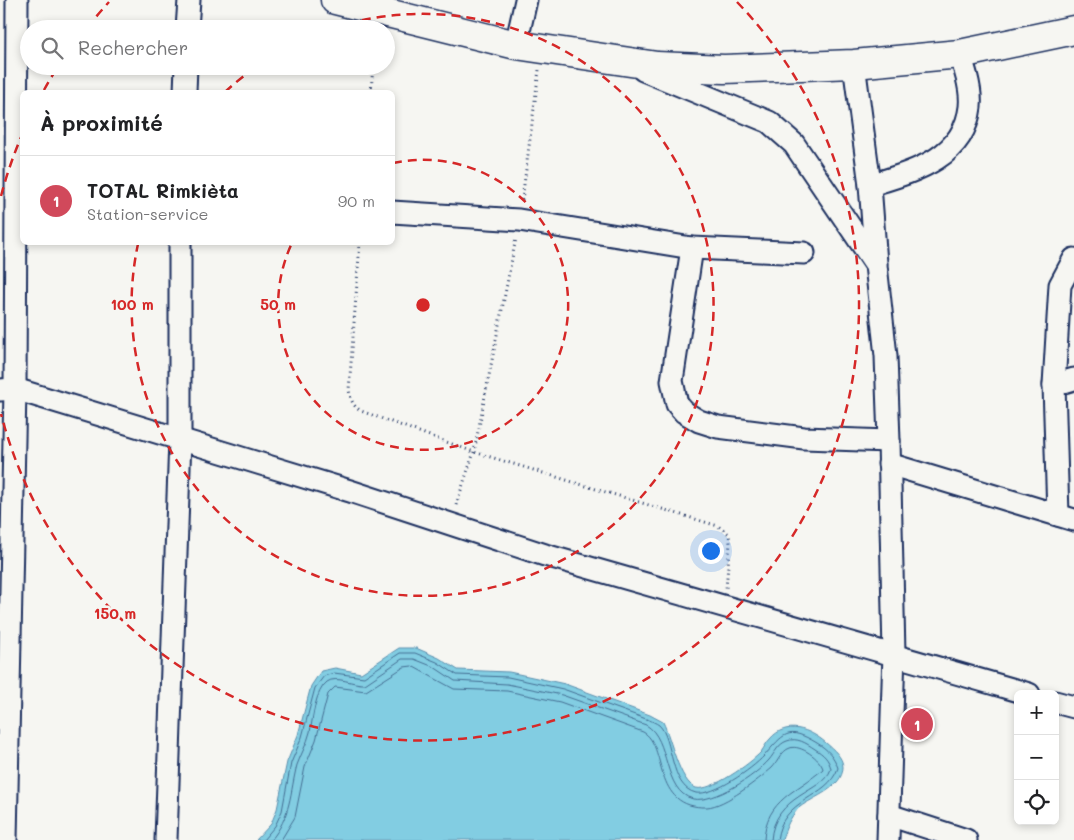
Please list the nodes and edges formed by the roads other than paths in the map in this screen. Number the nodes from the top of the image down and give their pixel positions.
1 (17, 0) edge
2 (188, 0) edge
3 (336, 0) edge
4 (526, 0) edge
5 (187, 20) edge
6 (1074, 30) edge
7 (529, 47) junction
8 (960, 54) junction
9 (623, 62) junction
10 (854, 64) junction
11 (186, 75) edge
12 (185, 90) edge
13 (13, 93) edge
14 (870, 185) junction
15 (395, 212) edge
16 (180, 245) edge
17 (692, 248) junction
18 (804, 253) dead end
19 (1074, 259) edge
20 (876, 266) junction
21 (1074, 379) edge
22 (1054, 386) junction
23 (7, 389) edge
24 (180, 439) junction
25 (889, 441) junction
26 (889, 464) junction
27 (1066, 518) edge
28 (894, 653) junction
29 (1016, 690) edge
30 (1059, 703) edge
31 (1074, 707) edge
32 (889, 815) junction
33 (4, 839) edge
34 (166, 840) edge
35 (888, 840) edge
36 (966, 840) edge

1 - 13 street
2 - 5 street
3 - 7 street
4 - 7 street
6 - 8 street
7 - 9 street
8 - 10 street
8 - 14 street
9 - 10 street
9 - 20 street
10 - 14 street
11 - 12 street
13 - 23 street
14 - 20 street
15 - 17 street
16 - 24 street
17 - 18 street
17 - 25 street
19 - 22 street
20 - 25 street
21 - 22 street
22 - 27 street
23 - 24 street
23 - 33 street
24 - 28 street
24 - 34 street
25 - 26 street
26 - 27 street
26 - 28 street
28 - 29 street
28 - 32 street
30 - 31 street
32 - 35 street
32 - 36 street

